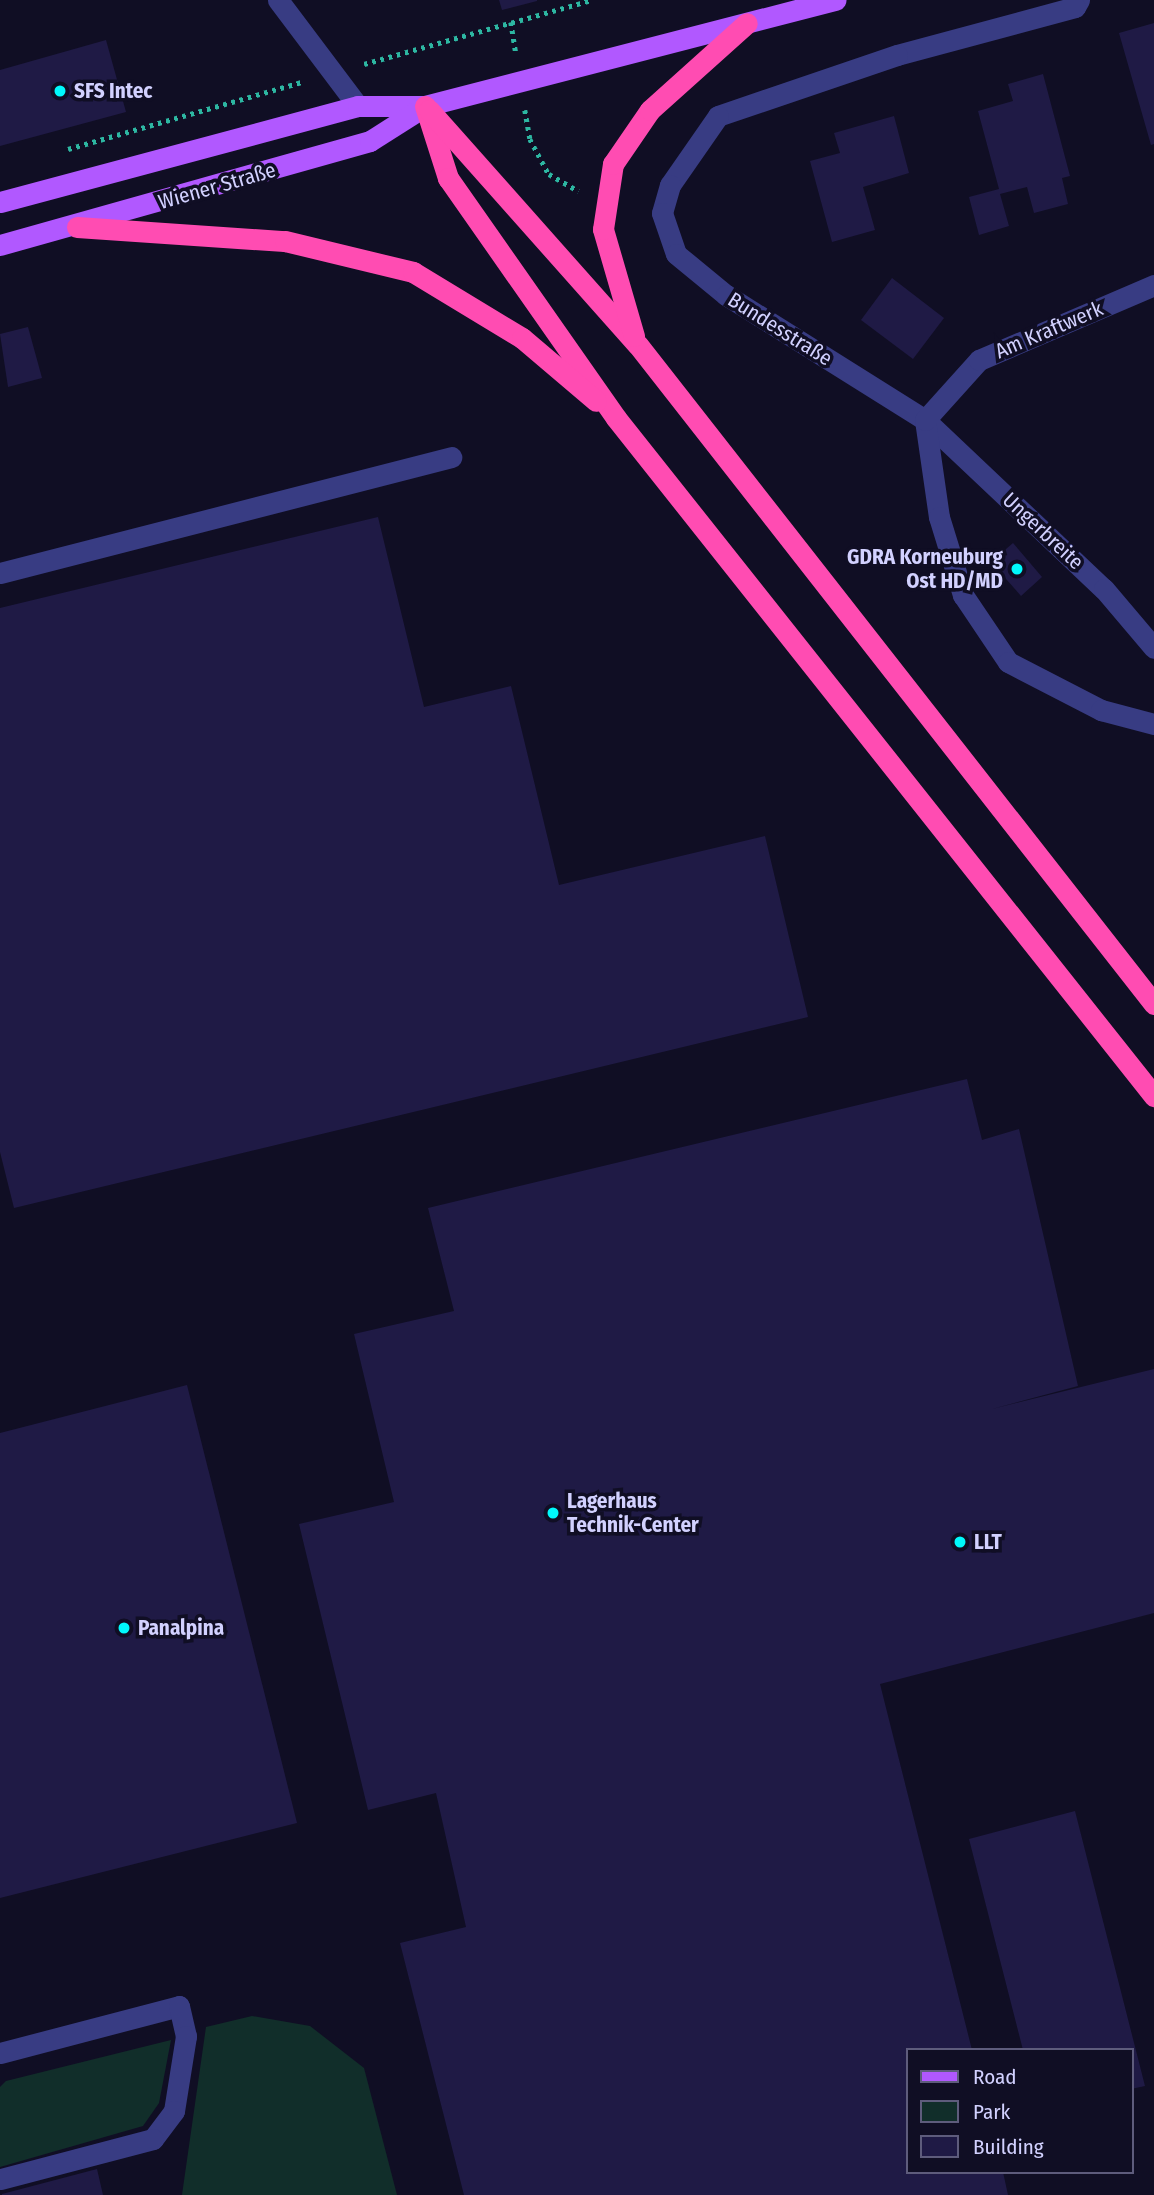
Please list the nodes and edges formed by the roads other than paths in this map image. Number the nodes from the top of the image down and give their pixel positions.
1 (278, 0) edge
2 (836, 0) edge
3 (1079, 0) edge
4 (747, 23) junction
5 (358, 106) junction
6 (425, 106) junction
7 (0, 202) edge
8 (77, 227) junction
9 (0, 246) edge
10 (1154, 285) edge
11 (638, 345) junction
12 (616, 418) junction
13 (925, 420) junction
14 (451, 457) dead end
15 (0, 573) edge
16 (1154, 648) edge
17 (1154, 724) edge
18 (1154, 1004) edge
19 (1154, 1096) edge
20 (0, 2053) edge
21 (0, 2179) edge

1 - 5 street
2 - 4 main road, Wiener Straße
3 - 13 street, Bundesstraße
4 - 6 main road, Wiener Straße
4 - 11 highway
5 - 6 main road, Wiener Straße
5 - 7 main road, Wiener Straße
6 - 8 main road, Wiener Straße
6 - 11 highway
6 - 12 highway
8 - 9 main road, Wiener Straße
8 - 12 highway
10 - 13 street, Am Kraftwerk
11 - 18 highway
12 - 19 highway
13 - 16 street, Ungerbreite
13 - 17 street
14 - 15 street
20 - 21 street

